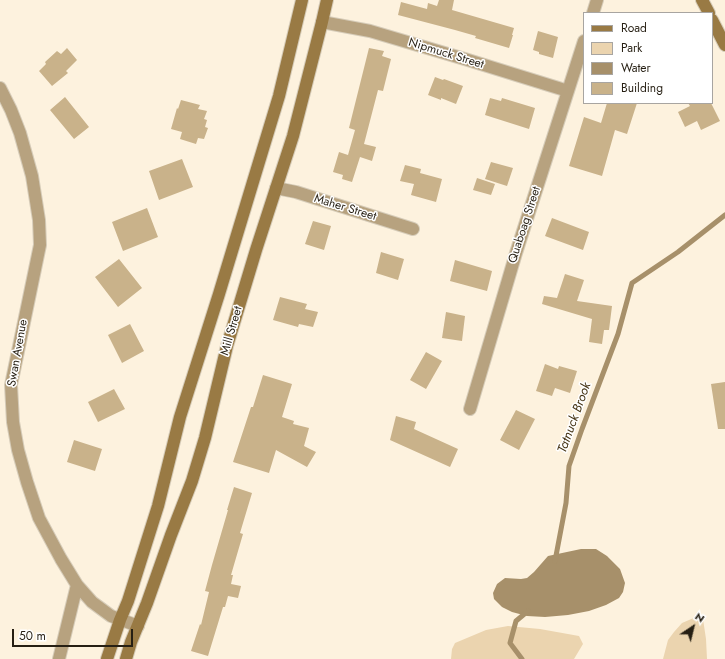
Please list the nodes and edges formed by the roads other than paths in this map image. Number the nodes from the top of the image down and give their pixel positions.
1 (302, 0) edge
2 (327, 0) edge
3 (597, 0) edge
4 (702, 0) edge
5 (593, 12) edge
6 (708, 12) edge
7 (322, 22) junction
8 (713, 22) edge
9 (583, 44) edge
10 (725, 45) edge
11 (0, 88) edge
12 (568, 91) junction
13 (276, 188) junction
14 (413, 229) dead end
15 (470, 409) dead end
16 (77, 584) junction
17 (120, 620) junction
18 (138, 626) junction
19 (59, 659) edge
20 (107, 659) edge
21 (126, 659) edge

1 - 17 main road, Mill Street
2 - 7 main road, Mill Street
3 - 5 street
4 - 6 main road
7 - 12 street, Nipmuck Street
7 - 13 main road, Mill Street
8 - 10 main road
9 - 12 street, Quaboag Street
11 - 16 street, Swan Avenue
12 - 15 street, Quaboag Street
13 - 14 street, Maher Street
13 - 18 main road, Mill Street
16 - 17 street, Swan Avenue
16 - 19 street
17 - 18 street, Swan Avenue
17 - 20 main road, Mill Street
18 - 21 main road, Mill Street

